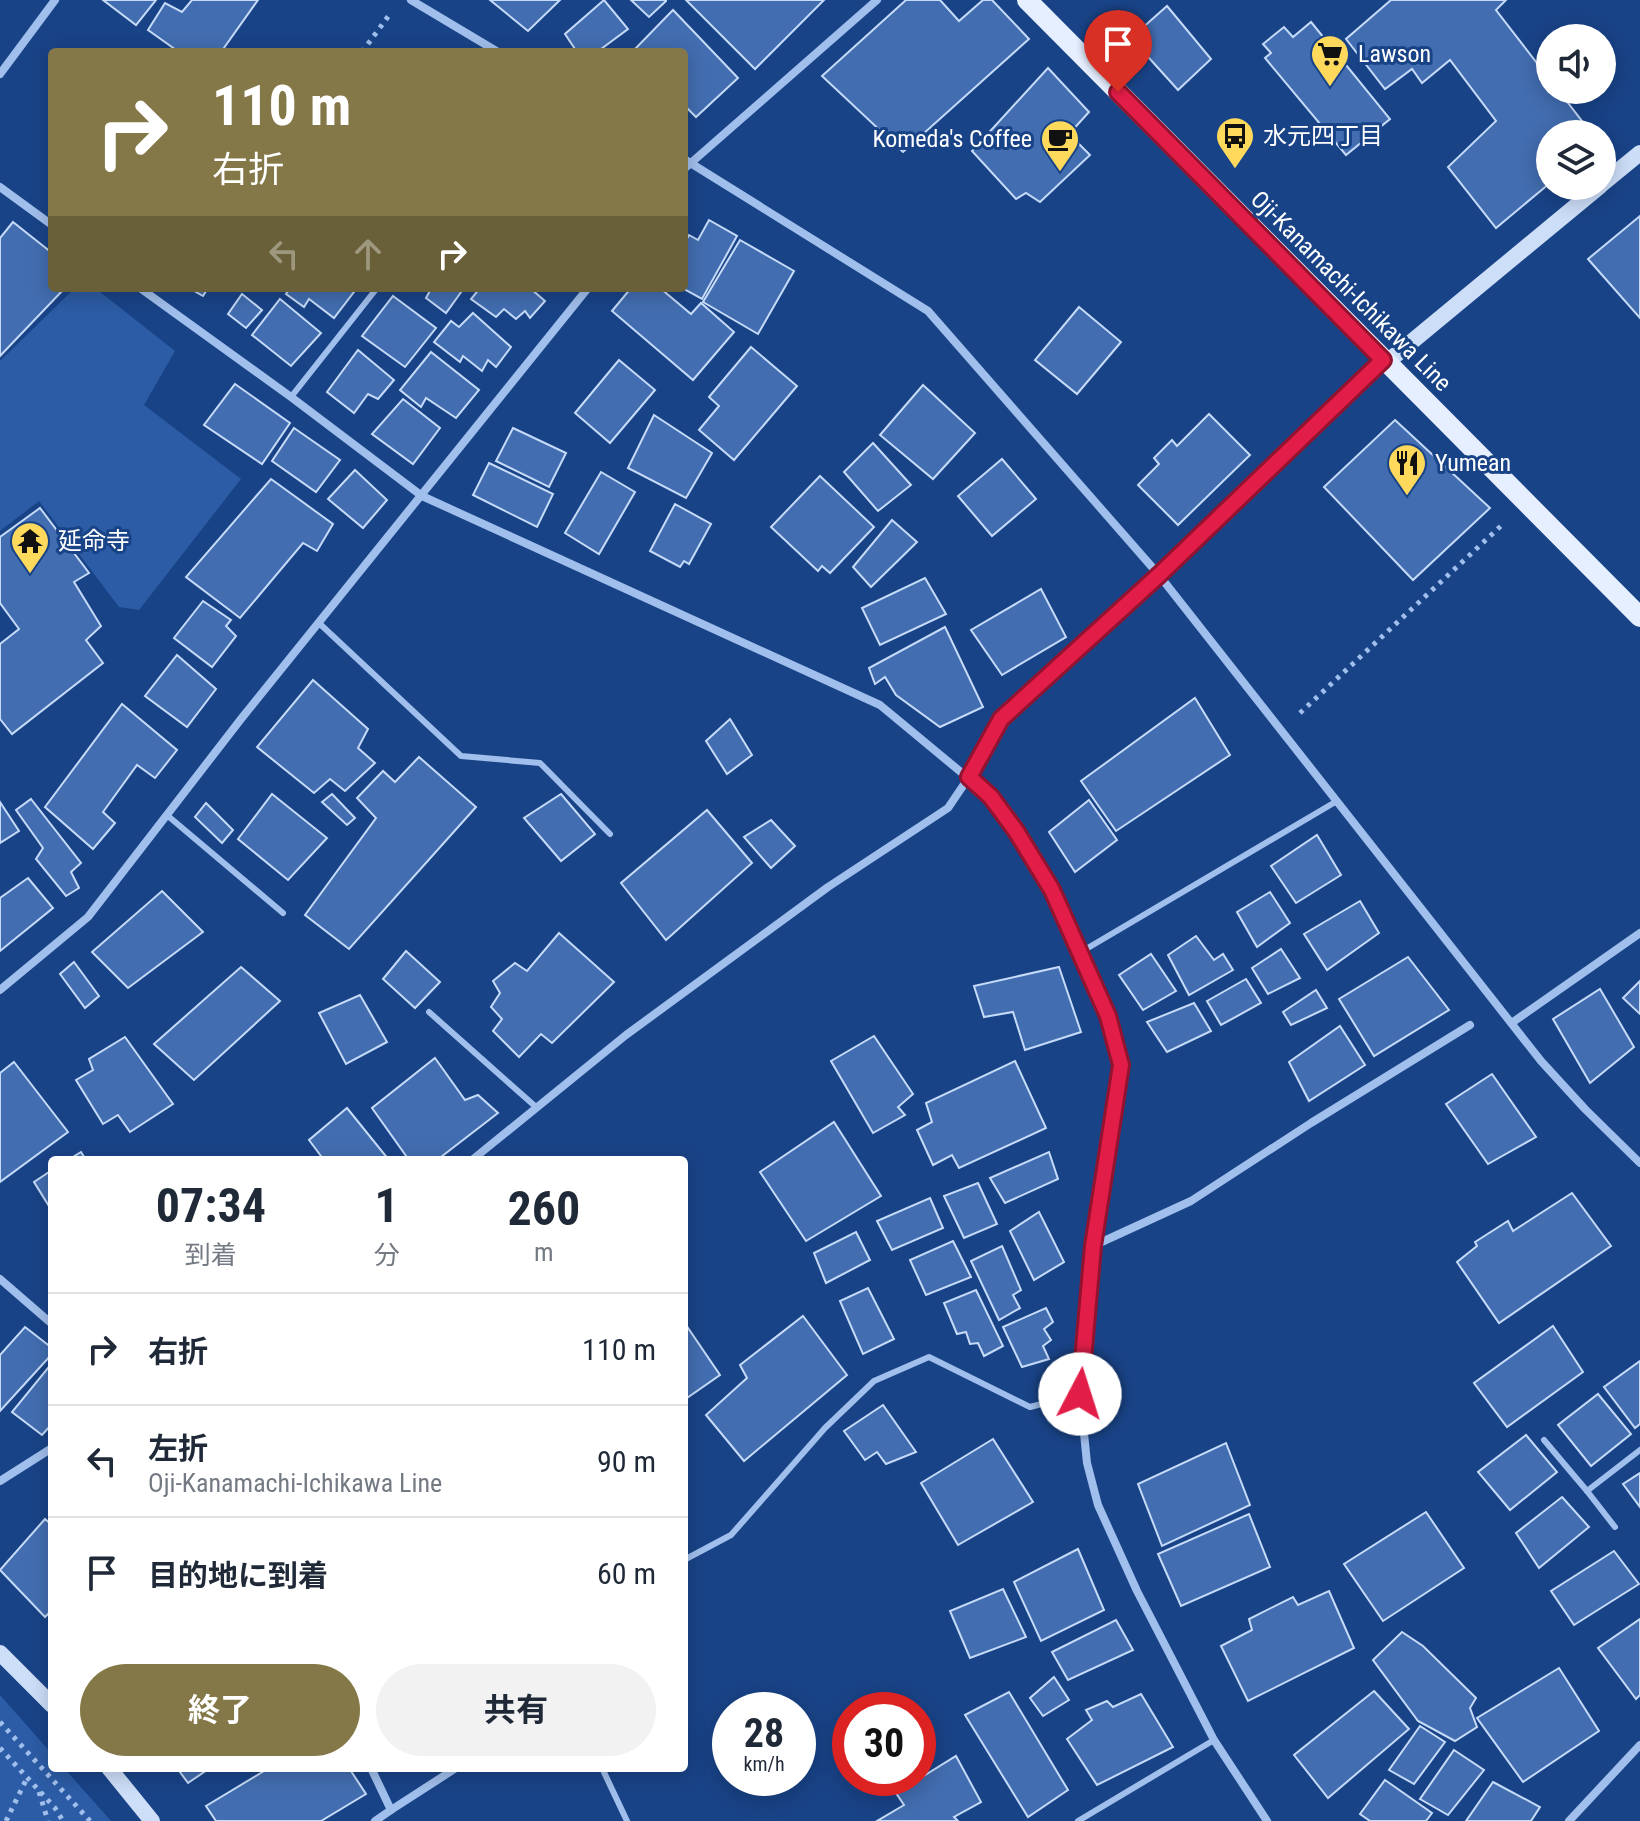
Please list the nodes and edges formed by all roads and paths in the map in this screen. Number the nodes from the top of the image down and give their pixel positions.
1 (55, 0) edge
2 (411, 0) edge
3 (877, 0) edge
4 (1030, 1) edge
5 (394, 9) dead end
6 (365, 48) edge
7 (491, 48) edge
8 (0, 74) edge
9 (1640, 153) edge
10 (688, 161) edge
11 (688, 164) edge
12 (1616, 173) edge
13 (0, 187) edge
14 (1583, 200) edge
15 (48, 222) edge
16 (146, 292) edge
17 (374, 292) edge
18 (585, 292) edge
19 (1384, 362) junction
20 (291, 397) junction
21 (422, 496) junction
22 (1531, 509) junction
23 (1159, 575) junction
24 (1640, 617) edge
25 (320, 624) junction
26 (1283, 730) junction
27 (969, 777) junction
28 (1337, 801) junction
29 (168, 816) junction
30 (610, 834) dead end
31 (283, 913) dead end
32 (1640, 933) edge
33 (1081, 952) junction
34 (0, 990) edge
35 (429, 1012) dead end
36 (1513, 1022) junction
37 (1470, 1025) dead end
38 (536, 1107) junction
39 (477, 1156) edge
40 (1640, 1163) edge
41 (1093, 1246) junction
42 (0, 1279) edge
43 (48, 1321) edge
44 (1080, 1394) junction
45 (1544, 1440) dead end
46 (1640, 1450) edge
47 (48, 1451) edge
48 (0, 1481) edge
49 (1587, 1491) junction
50 (1615, 1527) dead end
51 (688, 1558) edge
52 (0, 1653) edge
53 (48, 1701) edge
54 (0, 1722) edge
55 (1214, 1740) junction
56 (1640, 1745) edge
57 (0, 1748) edge
58 (112, 1772) edge
59 (373, 1772) edge
60 (450, 1772) edge
61 (604, 1772) edge
62 (27, 1778) junction
63 (39, 1791) junction
64 (391, 1810) junction
65 (2, 1821) edge
66 (48, 1821) edge
67 (63, 1821) edge
68 (90, 1821) edge
69 (152, 1821) edge
70 (375, 1821) edge
71 (627, 1821) edge
72 (1078, 1821) edge
73 (1267, 1821) edge
74 (1569, 1821) edge

1 - 8 street
2 - 7 street
3 - 10 street
4 - 19 main road, Oji-Kanamachi-Ichikawa Line
5 - 6 path
9 - 12 street
11 - 23 street
13 - 15 street
14 - 19 street
16 - 20 street
17 - 20 lane
18 - 21 street
19 - 22 main road, Oji-Kanamachi-Ichikawa Line
19 - 23 street
20 - 21 street
21 - 25 street
21 - 27 street
22 - 24 main road, Oji-Kanamachi-Ichikawa Line
22 - 26 path
23 - 26 street
23 - 27 street
25 - 29 street
25 - 30 lane
26 - 28 street
27 - 33 street
27 - 38 street
28 - 33 lane
28 - 36 street
29 - 31 lane
29 - 34 street
32 - 36 street
33 - 41 street
35 - 38 lane
36 - 40 street
37 - 41 street
38 - 39 street
41 - 44 street
42 - 43 street
44 - 51 lane
44 - 55 street
45 - 49 lane
46 - 49 lane
47 - 48 street
49 - 50 lane
52 - 53 street
54 - 68 path
55 - 72 lane
55 - 73 street
56 - 74 street
57 - 62 path
58 - 69 street
59 - 64 street
60 - 64 street
61 - 71 lane
62 - 63 path
62 - 65 path
63 - 66 path
63 - 67 path
64 - 70 street

